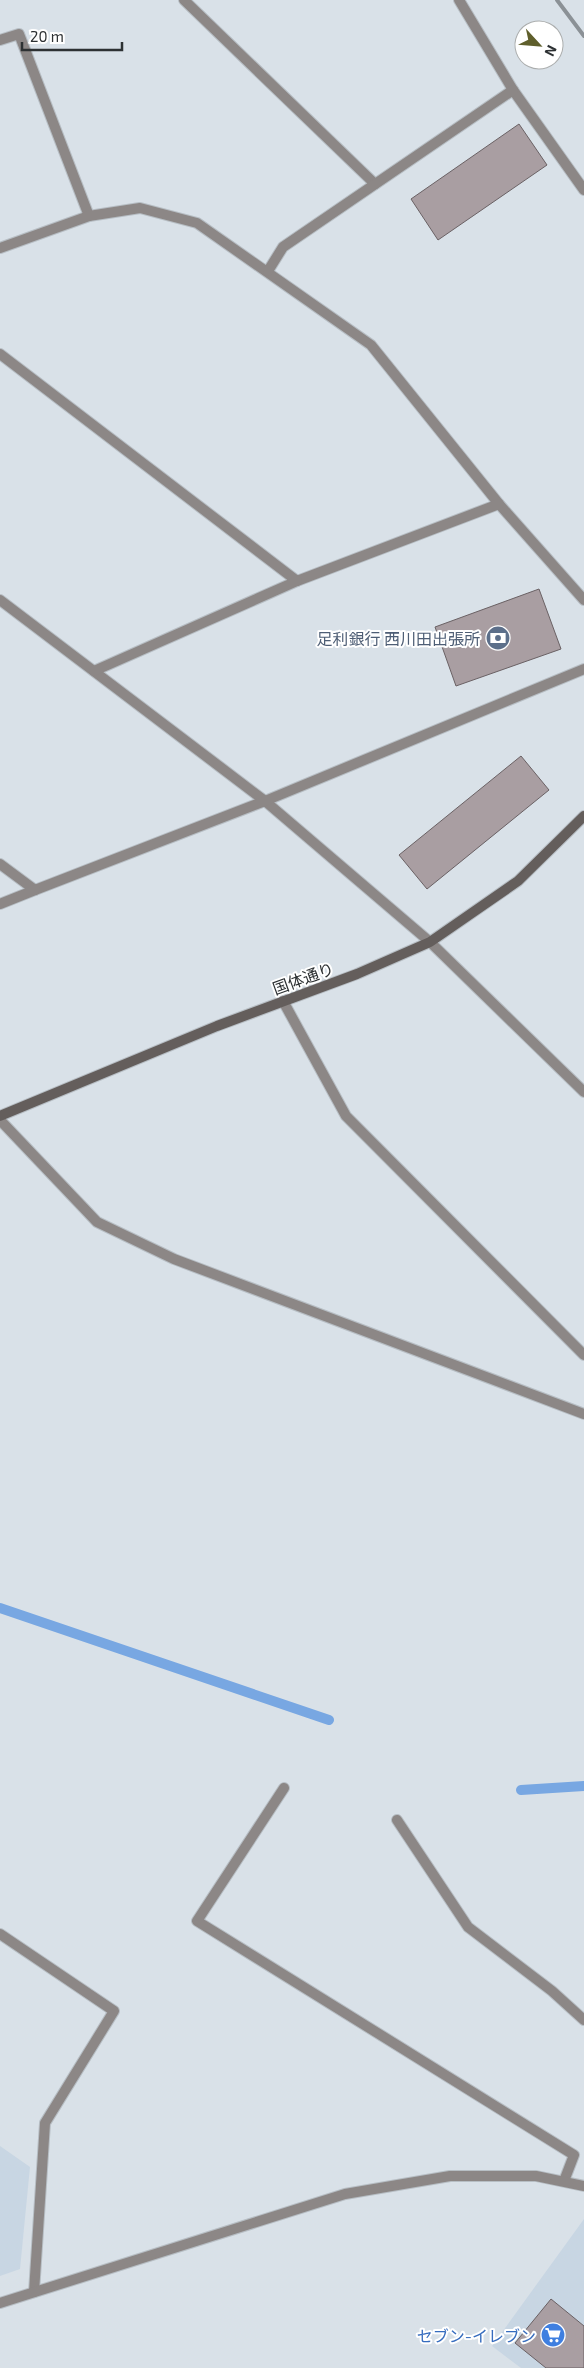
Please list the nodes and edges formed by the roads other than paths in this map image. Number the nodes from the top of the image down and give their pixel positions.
1 (184, 0) edge
2 (458, 0) edge
3 (0, 40) edge
4 (513, 90) junction
5 (375, 184) junction
6 (584, 190) edge
7 (89, 216) junction
8 (0, 248) edge
9 (268, 271) junction
10 (0, 354) edge
11 (499, 504) junction
12 (297, 581) junction
13 (0, 600) edge
14 (584, 600) edge
15 (584, 669) edge
16 (94, 671) junction
17 (265, 801) junction
18 (584, 816) edge
19 (0, 864) edge
20 (35, 890) junction
21 (0, 904) edge
22 (430, 942) junction
23 (283, 1001) junction
24 (584, 1092) edge
25 (0, 1118) edge
26 (584, 1354) edge
27 (582, 1410) edge
28 (284, 1788) dead end
29 (397, 1820) dead end
30 (0, 1934) edge
31 (584, 2020) edge
32 (564, 2181) junction
33 (584, 2186) edge
34 (34, 2292) junction
35 (0, 2303) edge

1 - 5 street
2 - 4 street
3 - 7 street
4 - 5 street
4 - 6 street
5 - 9 street
7 - 8 street
7 - 9 street
9 - 11 street
10 - 12 street
11 - 12 street
11 - 14 street
12 - 16 street
13 - 16 street
15 - 17 street
16 - 17 street
17 - 20 street
17 - 22 street
18 - 22 main road, 国体通り
19 - 20 street
20 - 21 street
22 - 23 main road, 国体通り
22 - 24 street
23 - 25 main road, 国体通り
23 - 26 street
25 - 27 street
28 - 32 street
29 - 31 street
30 - 34 street
32 - 33 street
32 - 34 street
34 - 35 street

